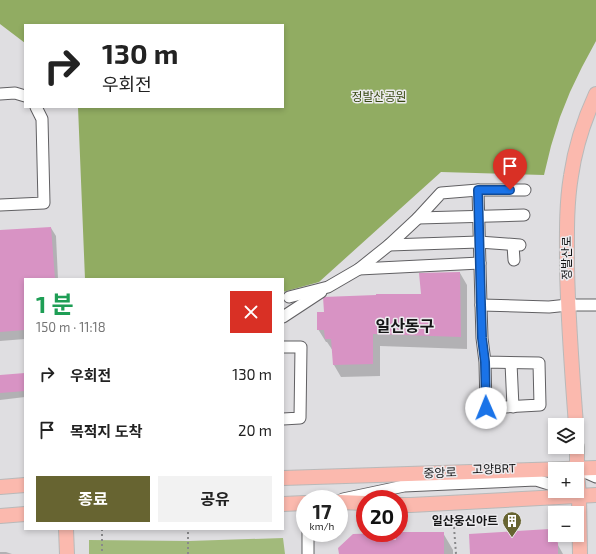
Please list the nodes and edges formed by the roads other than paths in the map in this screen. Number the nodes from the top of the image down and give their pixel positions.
1 (0, 94) edge
2 (596, 94) edge
3 (24, 96) edge
4 (36, 108) edge
5 (478, 190) junction
6 (525, 190) dead end
7 (0, 205) edge
8 (524, 215) dead end
9 (479, 216) junction
10 (418, 218) junction
11 (479, 242) junction
12 (389, 245) junction
13 (514, 260) dead end
14 (480, 263) junction
15 (359, 269) junction
16 (328, 287) junction
17 (289, 298) dead end
18 (481, 305) junction
19 (568, 305) junction
20 (596, 305) edge
21 (284, 316) edge
22 (284, 347) edge
23 (485, 362) junction
24 (511, 363) junction
25 (513, 407) junction
26 (576, 418) edge
27 (284, 419) edge
28 (596, 468) edge
29 (584, 469) edge
30 (548, 471) edge
31 (584, 473) edge
32 (596, 477) edge
33 (284, 478) edge
34 (548, 484) edge
35 (24, 485) edge
36 (0, 487) edge
37 (584, 494) edge
38 (596, 495) edge
39 (548, 496) edge
40 (573, 498) edge
41 (348, 499) edge
42 (296, 503) edge
43 (284, 504) edge
44 (408, 505) edge
45 (24, 514) edge
46 (0, 516) edge
47 (66, 530) edge
48 (308, 542) edge
49 (67, 554) edge
50 (308, 554) edge
51 (580, 554) edge

1 - 3 street
2 - 19 main road, 정발산로
4 - 7 street
5 - 6 street
5 - 9 street
5 - 10 street
8 - 9 street
9 - 10 street
9 - 11 street
10 - 12 street
11 - 12 street
11 - 13 street
11 - 14 street
12 - 15 street
14 - 15 street
14 - 18 street
15 - 16 street
16 - 17 street
16 - 21 street
18 - 19 street
18 - 23 street
19 - 20 street
19 - 26 main road, 정발산로
22 - 27 street
23 - 24 street
23 - 25 street
24 - 25 street
24 - 25 street
28 - 29 main road, 중앙로
30 - 33 main road, 중앙로
31 - 32 street
34 - 41 street, 고양BRT
35 - 36 main road
37 - 38 main road
39 - 44 main road
40 - 51 main road
42 - 43 main road
45 - 46 main road
47 - 49 main road
48 - 50 street

